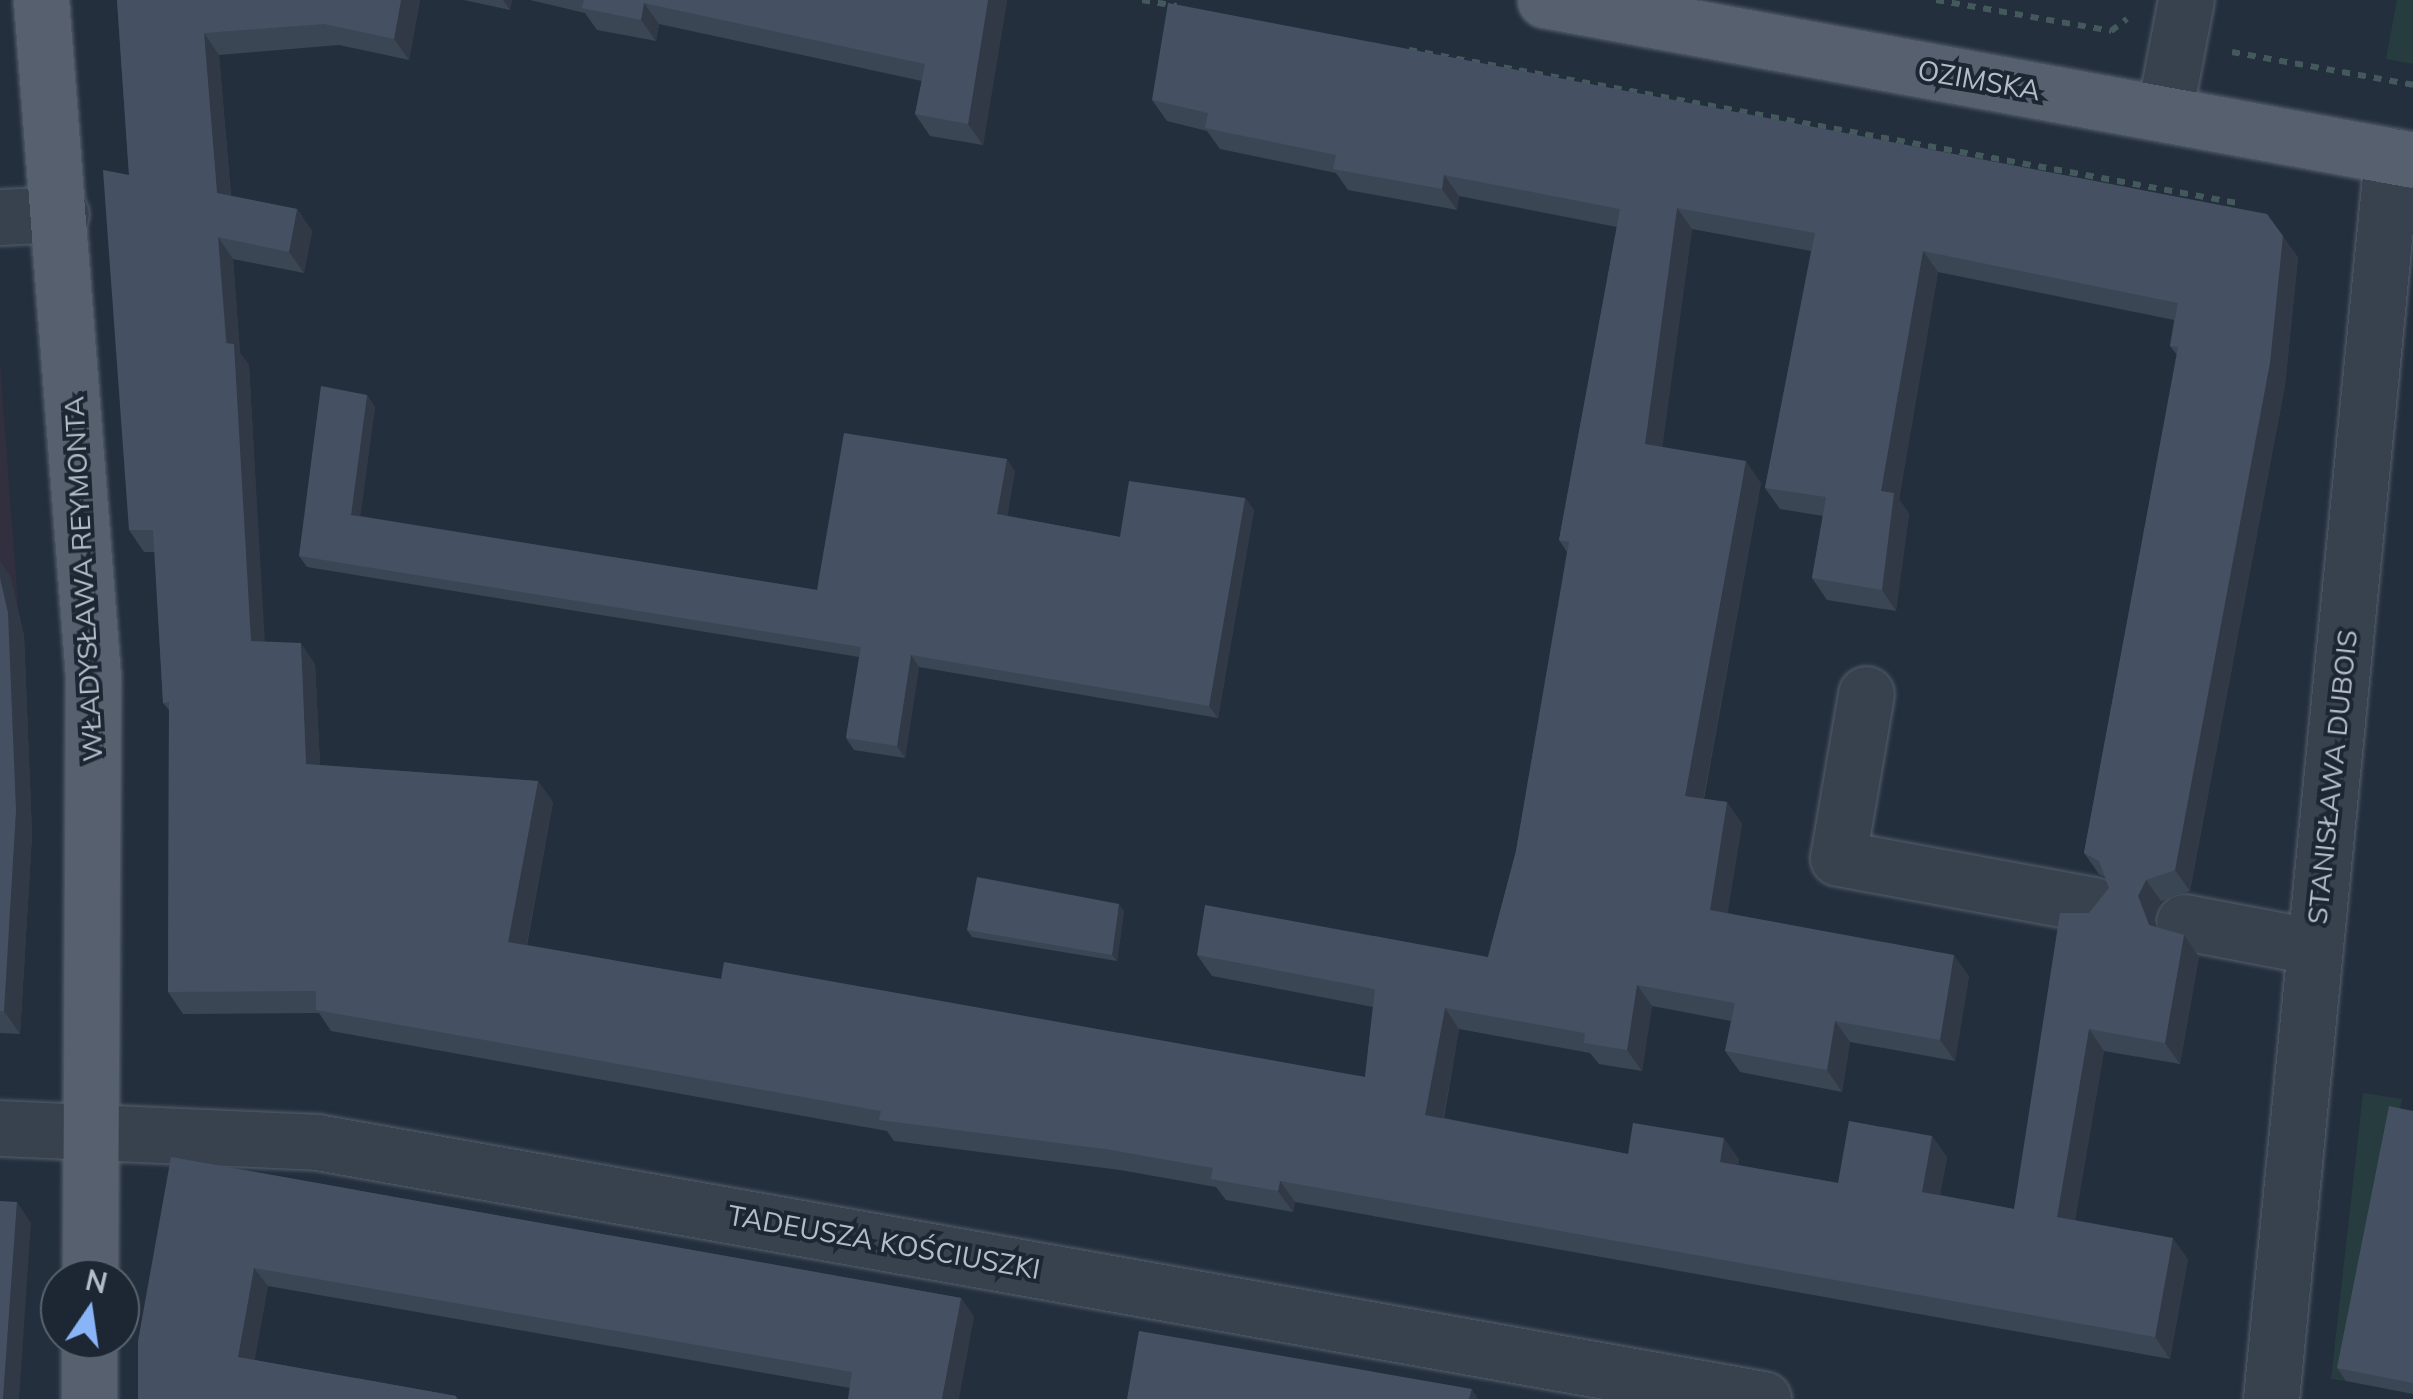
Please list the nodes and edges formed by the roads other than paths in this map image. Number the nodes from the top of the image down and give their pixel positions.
1 (41, 0) edge
2 (1545, 0) edge
3 (2186, 0) edge
4 (2164, 114) junction
5 (2402, 158) edge
6 (61, 214) junction
7 (0, 216) edge
8 (1866, 694) dead end
9 (2093, 905) edge
10 (2184, 922) dead end
11 (2316, 947) junction
12 (0, 1128) edge
13 (92, 1129) junction
14 (90, 1259) edge
15 (89, 1359) edge
16 (88, 1399) edge
17 (1763, 1399) edge
18 (2271, 1399) edge

1 - 6 main road, WŁADYSŁAWA REYMONTA
2 - 4 main road, OZIMSKA
3 - 4 street
4 - 5 main road, OZIMSKA
5 - 11 street, STANISŁAWA DUBOIS
6 - 7 street
6 - 13 main road, WŁADYSŁAWA REYMONTA
8 - 9 street
10 - 11 street
11 - 18 street, STANISŁAWA DUBOIS
12 - 13 street, TADEUSZA KOŚCIUSZKI
13 - 14 main road, WŁADYSŁAWA REYMONTA
13 - 17 street, TADEUSZA KOŚCIUSZKI
15 - 16 main road

